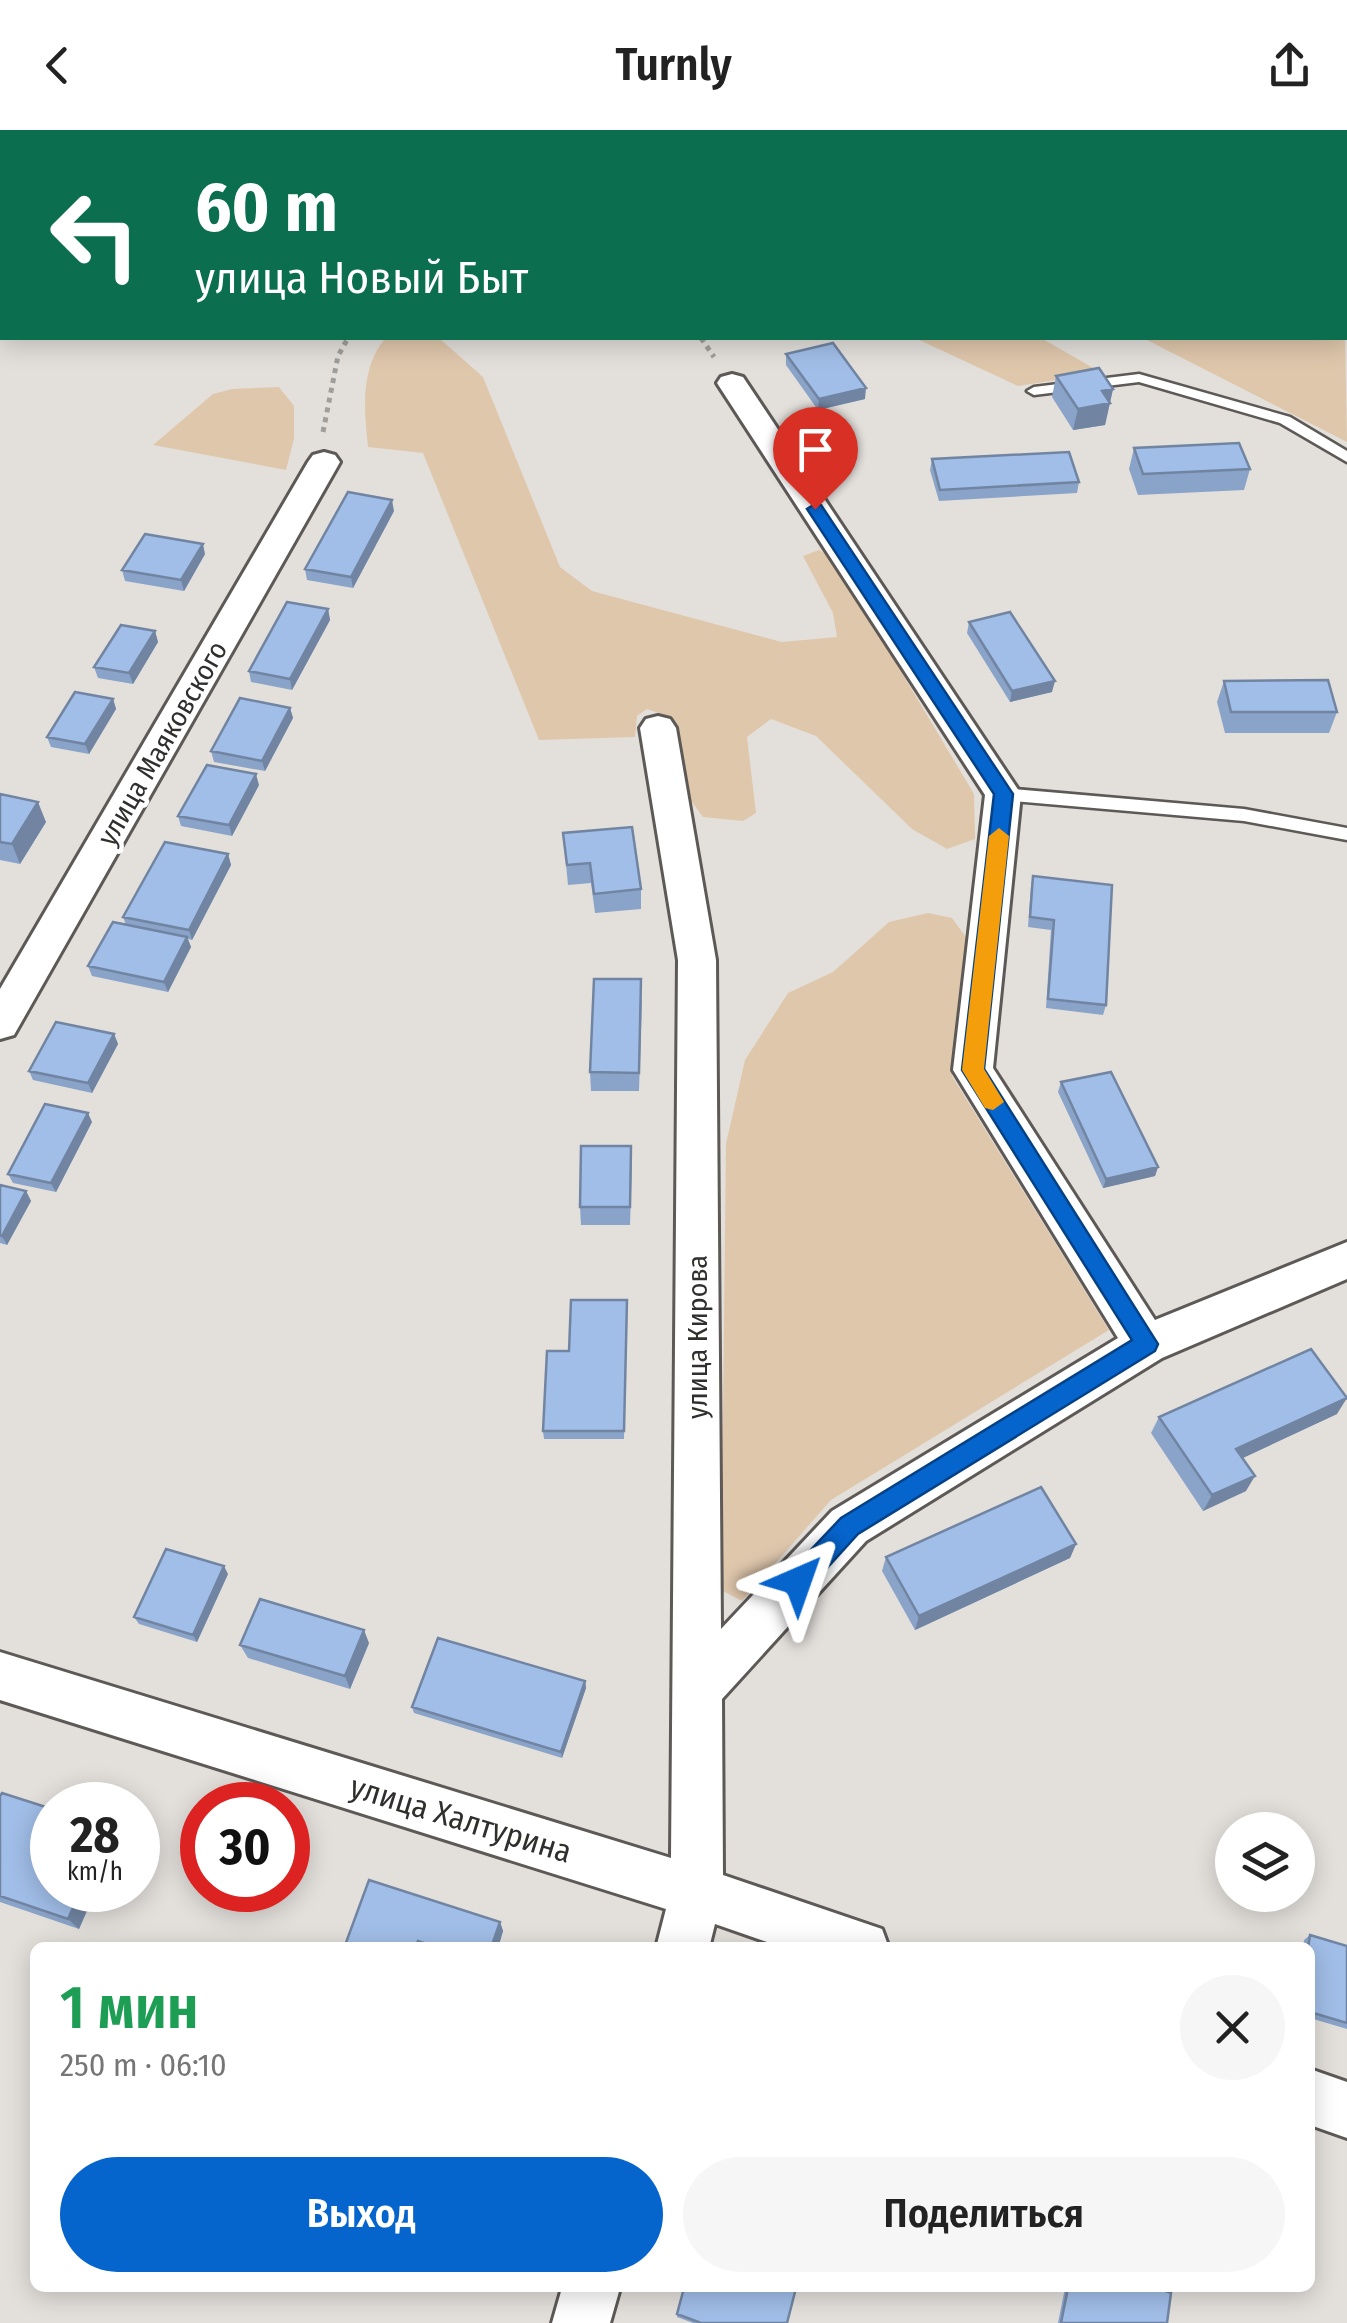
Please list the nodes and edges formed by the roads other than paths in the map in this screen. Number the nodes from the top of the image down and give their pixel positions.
1 (732, 382) dead end
2 (1034, 391) dead end
3 (1347, 458) edge
4 (324, 462) road end
5 (658, 728) dead end
6 (1003, 794) junction
7 (1347, 834) edge
8 (0, 1024) edge
9 (1347, 1260) edge
10 (1146, 1344) junction
11 (0, 1676) edge
12 (696, 1691) junction
13 (697, 1892) junction
14 (684, 1942) edge
15 (844, 1942) edge
16 (1315, 2099) edge
17 (1347, 2110) edge
18 (590, 2292) edge
19 (581, 2323) edge

1 - 6 street
2 - 3 lane
4 - 8 street, улица Маяковского
5 - 12 street, улица Кирова
6 - 7 lane
6 - 10 street
9 - 10 street
10 - 12 street
11 - 13 street, улица Халтурина
12 - 13 street, улица Кирова
13 - 14 street, улица Кирова
13 - 15 street, улица Халтурина
16 - 17 street
18 - 19 street

